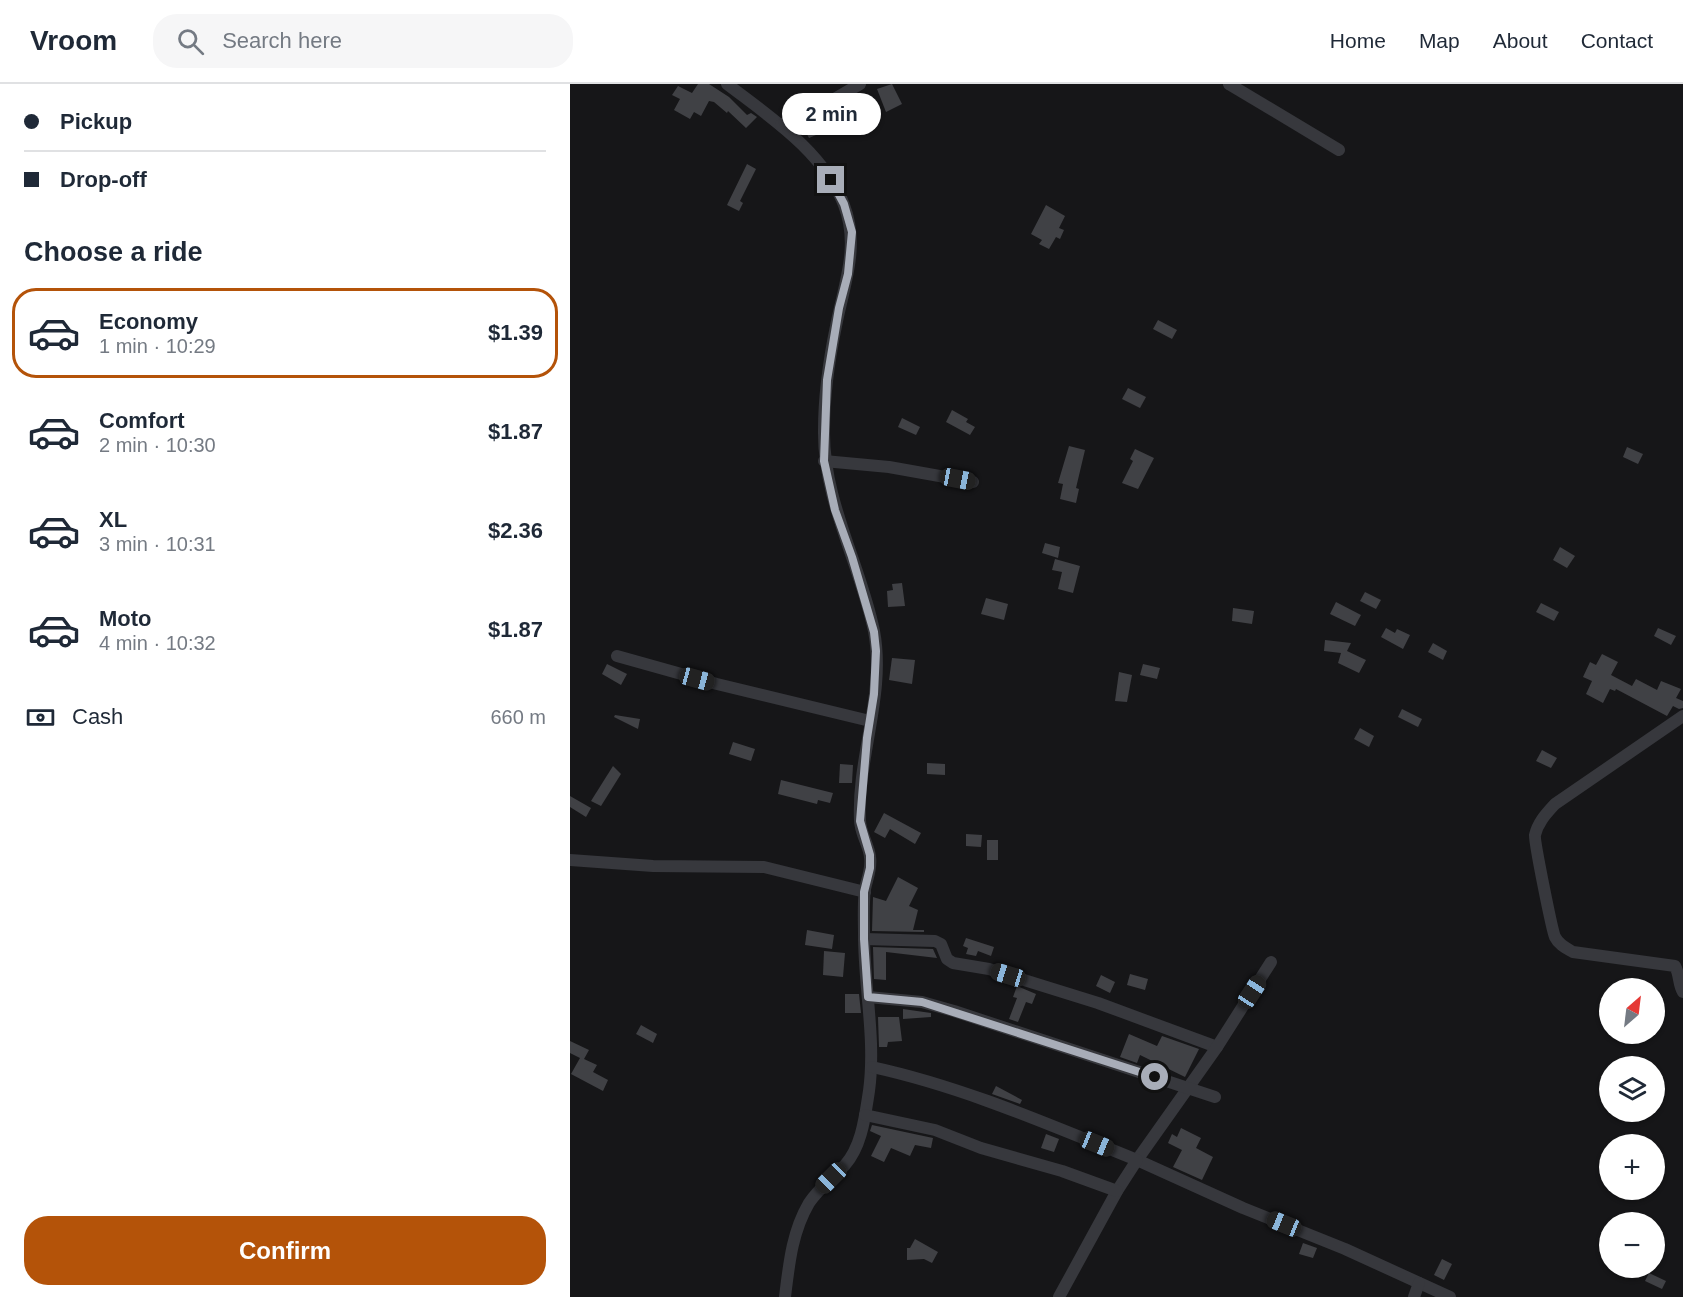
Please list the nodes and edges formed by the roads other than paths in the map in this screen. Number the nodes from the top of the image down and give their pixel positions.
1 (727, 84) edge
2 (861, 84) edge
3 (1228, 84) edge
4 (781, 125) junction
5 (1339, 150) dead end
6 (824, 461) junction
7 (973, 482) dead end
8 (617, 656) dead end
9 (1683, 716) edge
10 (870, 721) junction
11 (570, 860) edge
12 (864, 892) junction
13 (864, 939) junction
14 (1271, 962) dead end
15 (1683, 992) edge
16 (868, 997) junction
17 (1217, 1047) junction
18 (872, 1066) junction
19 (1186, 1087) junction
20 (1215, 1097) dead end
21 (865, 1115) junction
22 (1137, 1160) junction
23 (1117, 1191) junction
24 (1419, 1283) junction
25 (785, 1297) edge
26 (1059, 1297) edge
27 (1414, 1297) edge
28 (1450, 1297) edge

1 - 4 street
2 - 4 street
3 - 5 street
4 - 6 street
6 - 7 street
6 - 10 street
8 - 10 street
9 - 15 street
10 - 12 street
11 - 12 street
12 - 13 street
13 - 16 street
13 - 17 street
14 - 17 street
16 - 18 street
16 - 19 street
17 - 19 street
18 - 21 street
18 - 22 street
19 - 20 street
19 - 22 street
21 - 23 street
21 - 25 street
22 - 23 street
22 - 24 street
23 - 26 street
24 - 27 street
24 - 28 street

